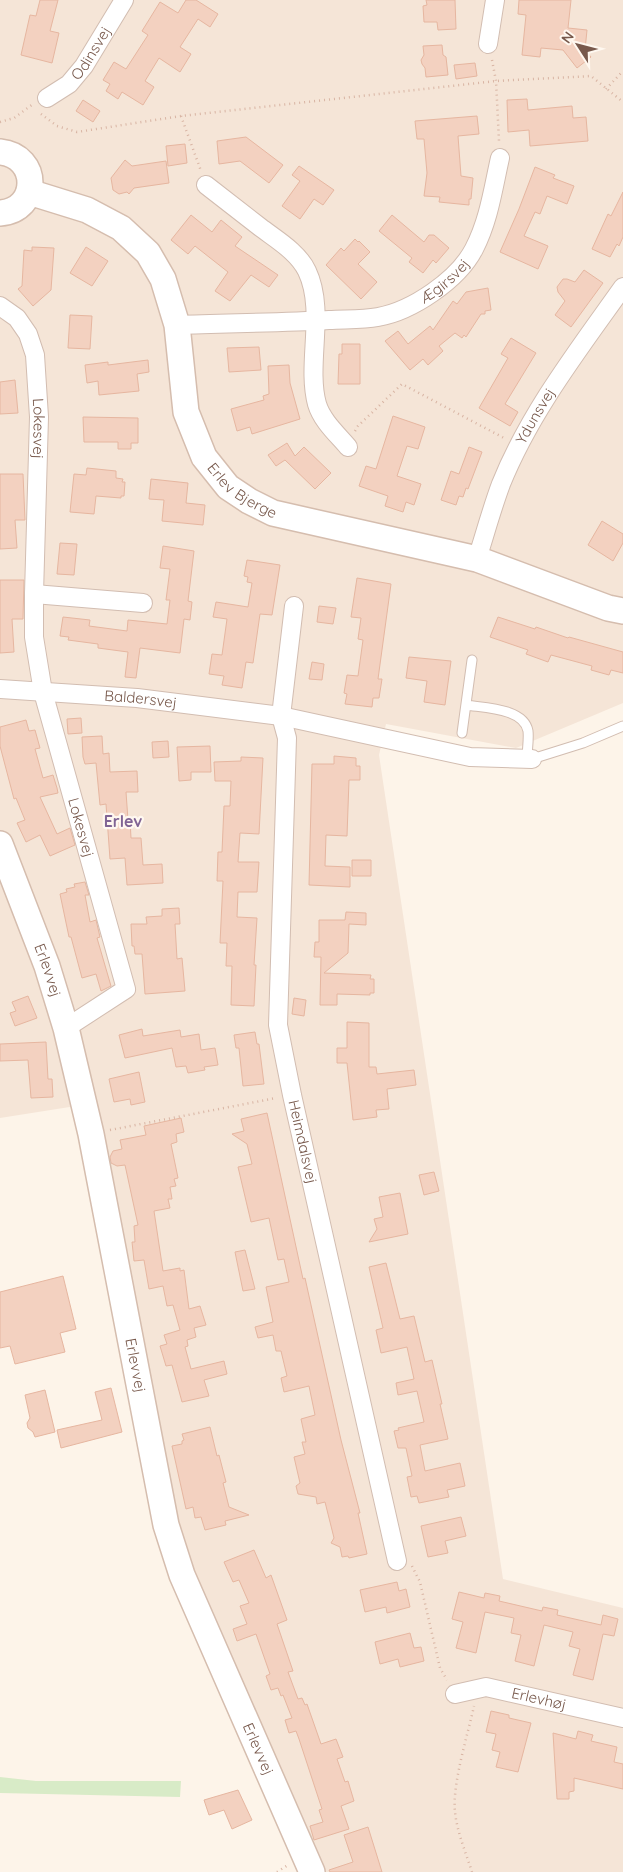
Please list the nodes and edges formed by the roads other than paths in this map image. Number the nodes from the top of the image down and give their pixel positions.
1 (124, 0) edge
2 (495, 0) edge
3 (488, 44) road end
4 (47, 98) road end
5 (0, 152) edge
6 (500, 158) road end
7 (206, 185) road end
8 (29, 192) junction
9 (0, 213) edge
10 (623, 287) edge
11 (0, 306) edge
12 (316, 321) junction
13 (177, 325) junction
14 (348, 447) road end
15 (477, 560) junction
16 (34, 594) junction
17 (143, 603) dead end
18 (294, 606) dead end
19 (623, 612) edge
20 (472, 660) dead end
21 (0, 689) edge
22 (43, 692) junction
23 (466, 705) junction
24 (280, 716) junction
25 (623, 726) edge
26 (462, 734) dead end
27 (530, 759) junction
28 (0, 844) edge
29 (66, 1028) junction
30 (397, 1561) road end
31 (455, 1694) road end
32 (623, 1718) edge
33 (312, 1872) edge

1 - 4 street, Odinsvej
2 - 3 street
5 - 8 street
6 - 12 street, Ægirsvej
7 - 12 street
8 - 9 street
8 - 13 street, Erlev Bjerge
10 - 15 street, Ydunsvej
11 - 16 street, Lokesvej
12 - 13 street, Ægirsvej
12 - 14 street
13 - 15 street, Erlev Bjerge
15 - 19 street, Erlev Bjerge
16 - 17 street
16 - 22 street, Lokesvej
18 - 24 street
20 - 23 lane
21 - 22 street, Baldersvej
22 - 24 street, Baldersvej
22 - 29 street, Lokesvej
23 - 26 lane
23 - 27 lane
24 - 27 street, Baldersvej
24 - 30 street, Heimdalsvej
25 - 27 lane, Baldersvej
28 - 29 street, Erlevvej
29 - 33 street, Erlevvej
31 - 32 street, Erlevhøj

